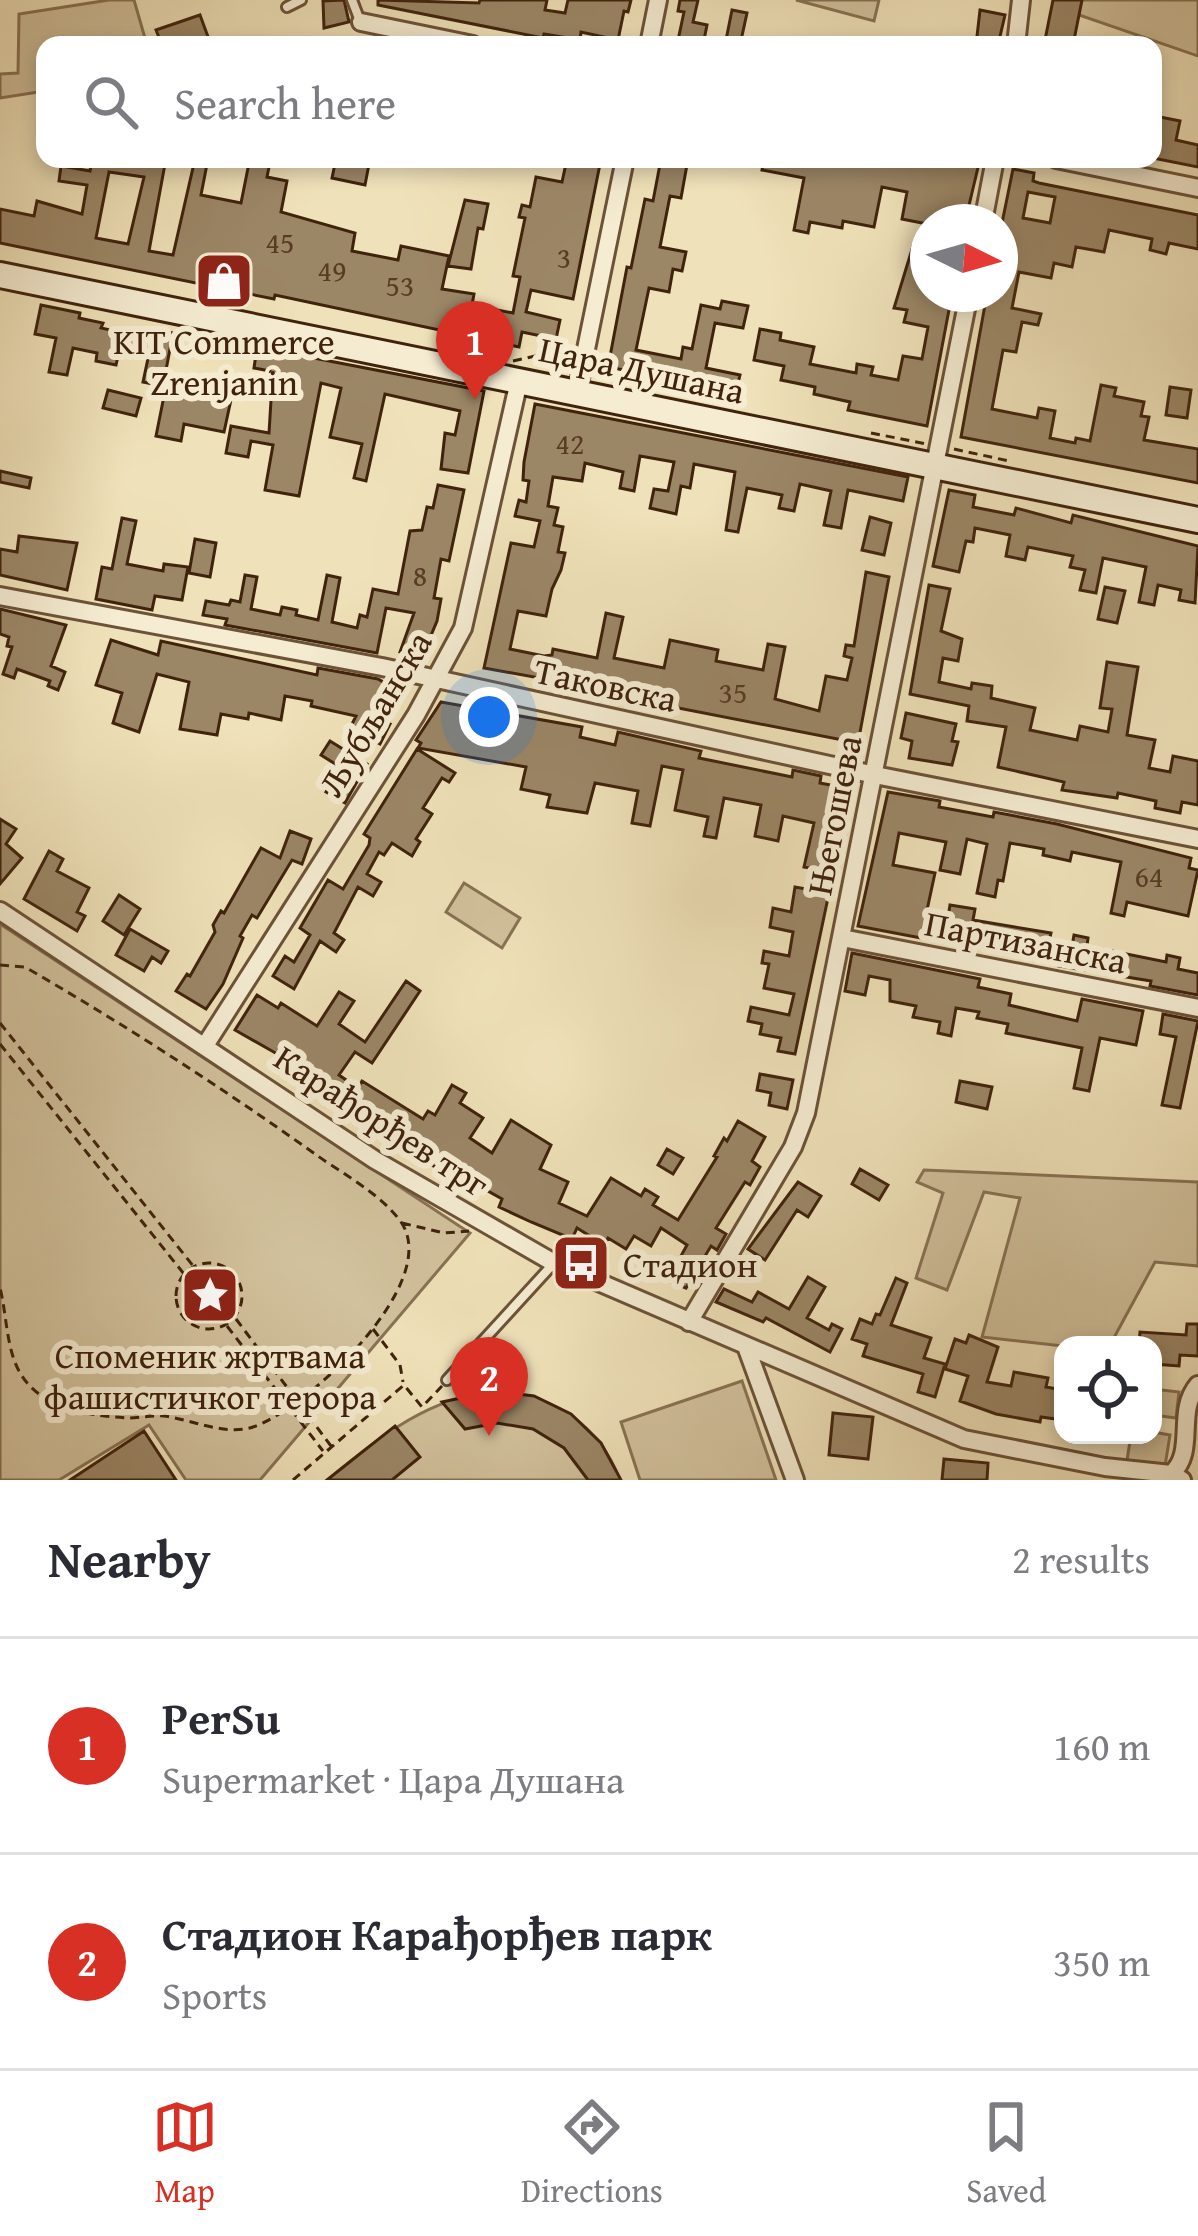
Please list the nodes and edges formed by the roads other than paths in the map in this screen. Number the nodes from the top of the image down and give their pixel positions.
1 (301, 0) edge
2 (352, 0) edge
3 (658, 0) edge
4 (1022, 0) edge
5 (287, 7) dead end
6 (361, 22) joint
7 (429, 36) edge
8 (651, 36) edge
9 (1017, 36) edge
10 (623, 168) edge
11 (993, 168) edge
12 (1100, 168) edge
13 (1198, 188) edge
14 (986, 204) edge
15 (0, 275) edge
16 (966, 312) edge
17 (518, 381) junction
18 (577, 393) junction
19 (936, 466) junction
20 (1198, 520) edge
21 (0, 596) edge
22 (434, 681) junction
23 (875, 775) junction
24 (1198, 839) edge
25 (0, 911) edge
26 (842, 938) junction
27 (1198, 1008) edge
28 (206, 1045) junction
29 (554, 1263) junction
30 (688, 1322) junction
31 (747, 1349) junction
32 (447, 1380) road end
33 (1198, 1385) edge
34 (1104, 1473) edge
35 (1176, 1477) edge
36 (796, 1480) edge

1 - 5 lane
2 - 6 lane
3 - 8 street
4 - 9 street
6 - 7 street
10 - 18 street
11 - 14 street
12 - 13 street
15 - 17 street, Цара Душана
16 - 19 street, Његошева
17 - 18 street, Цара Душана
17 - 22 street, Љубљанска
18 - 19 street, Цара Душана
19 - 20 street, Цара Душана
19 - 23 street, Његошева
21 - 22 street, Таковска
22 - 23 street, Таковска
22 - 28 street, Љубљанска
23 - 24 street, Таковска
23 - 26 street, Његошева
25 - 28 street, Карађорђев трг
26 - 27 street, Партизанска
26 - 30 street, Његошева
28 - 29 street, Карађорђев трг
29 - 30 street, Карађорђев трг
29 - 32 lane
30 - 31 street, Карађорђев трг
31 - 34 street, Карађорђев трг
31 - 36 street
33 - 35 street
34 - 35 street, Карађорђев трг

